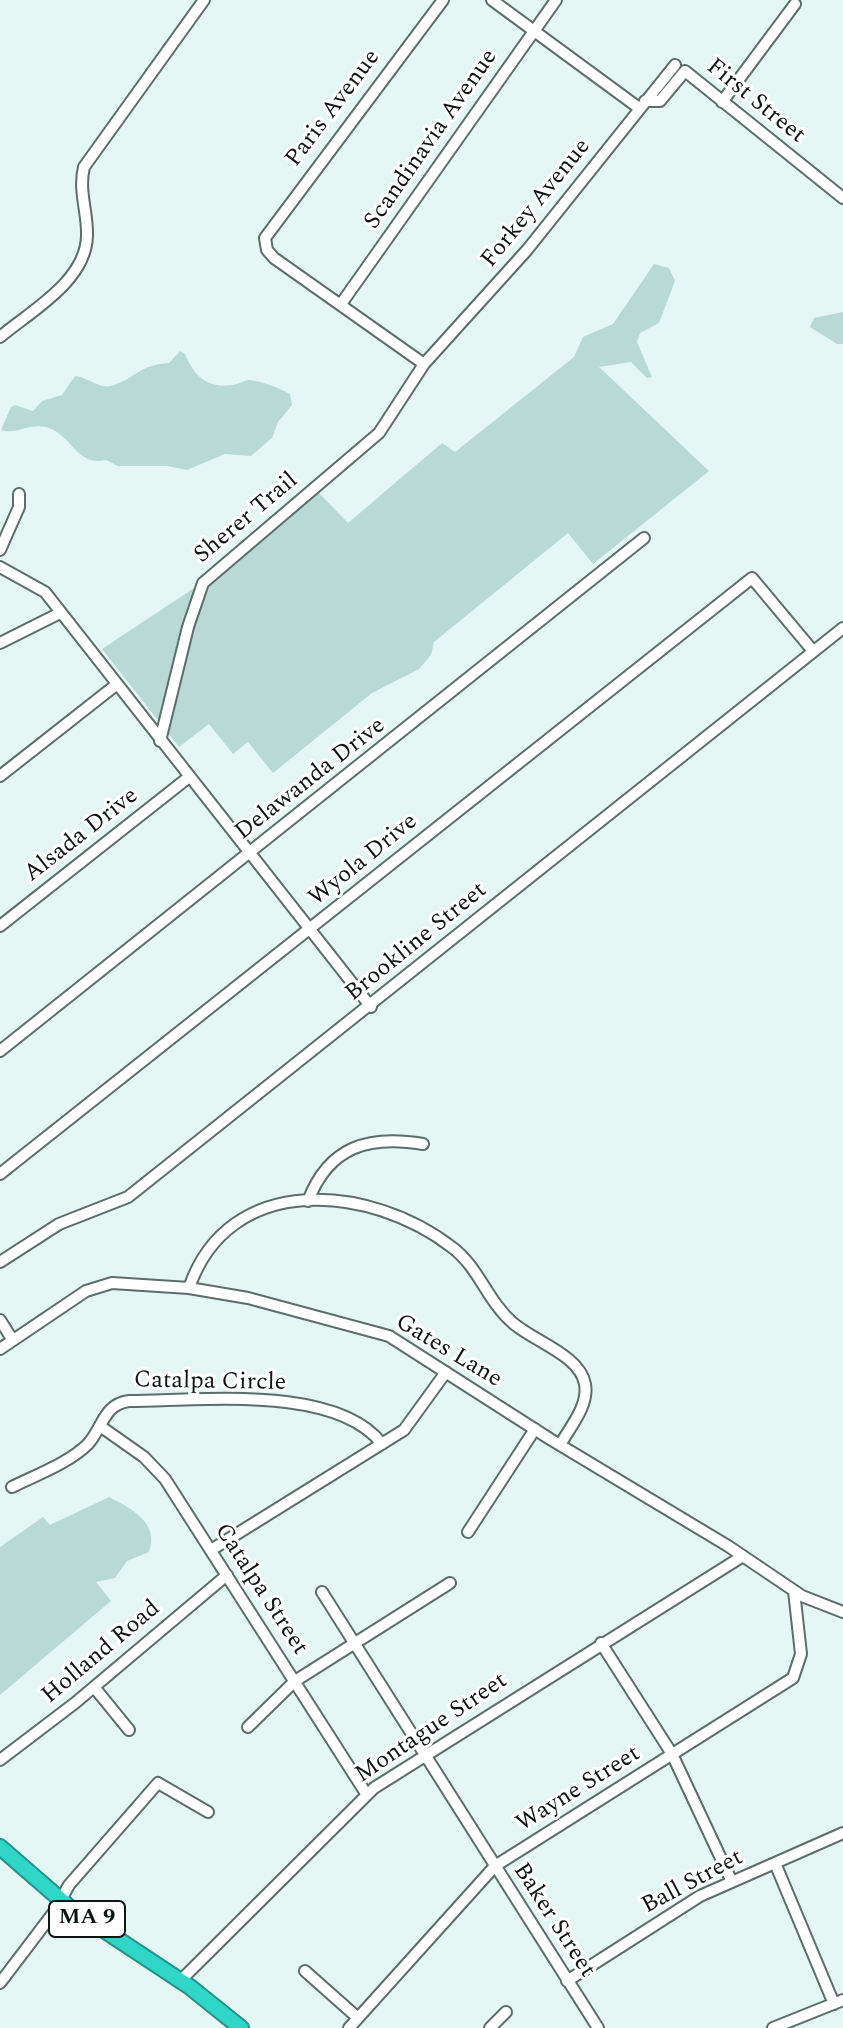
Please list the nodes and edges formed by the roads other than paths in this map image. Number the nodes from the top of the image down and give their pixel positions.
1 (204, 0) edge
2 (443, 0) edge
3 (492, 0) edge
4 (556, 0) edge
5 (795, 4) dead end
6 (534, 29) junction
7 (675, 65) dead end
8 (722, 102) junction
9 (642, 105) junction
10 (843, 198) edge
11 (341, 304) junction
12 (0, 337) edge
13 (424, 364) junction
14 (19, 494) dead end
15 (644, 538) dead end
16 (0, 550) edge
17 (0, 567) edge
18 (60, 613) junction
19 (843, 628) edge
20 (0, 643) edge
21 (813, 651) junction
22 (116, 685) junction
23 (160, 741) junction
24 (0, 776) edge
25 (189, 777) junction
26 (250, 853) junction
27 (0, 926) edge
28 (310, 930) junction
29 (371, 1007) junction
30 (0, 1051) edge
31 (423, 1144) dead end
32 (0, 1174) edge
33 (308, 1201) junction
34 (0, 1262) edge
35 (189, 1288) junction
36 (0, 1320) edge
37 (12, 1339) junction
38 (0, 1349) edge
39 (446, 1372) junction
40 (100, 1426) junction
41 (535, 1429) junction
42 (382, 1444) junction
43 (560, 1445) junction
44 (12, 1487) dead end
45 (468, 1532) dead end
46 (211, 1550) junction
47 (743, 1556) junction
48 (227, 1575) junction
49 (450, 1583) dead end
50 (794, 1591) junction
51 (322, 1592) dead end
52 (843, 1612) edge
53 (354, 1643) junction
54 (601, 1643) junction
55 (295, 1681) junction
56 (94, 1687) junction
57 (248, 1727) dead end
58 (129, 1730) dead end
59 (672, 1754) junction
60 (424, 1755) junction
61 (0, 1760) edge
62 (367, 1795) junction
63 (208, 1812) dead end
64 (843, 1833) edge
65 (0, 1847) edge
66 (775, 1863) junction
67 (495, 1866) junction
68 (732, 1882) junction
69 (61, 1900) junction
70 (305, 1971) dead end
71 (180, 1981) junction
72 (567, 1981) junction
73 (0, 1983) edge
74 (838, 2002) edge
75 (506, 2012) dead end
76 (358, 2018) junction
77 (241, 2028) edge
78 (349, 2028) edge
79 (490, 2028) edge
80 (598, 2028) edge
81 (773, 2028) edge

1 - 12 street
2 - 11 street, Paris Avenue
3 - 6 street
4 - 6 street, Scandinavia Avenue
5 - 8 street
6 - 9 street
6 - 11 street, Scandinavia Avenue
7 - 9 street, Forkey Avenue
8 - 9 street, First Street
8 - 10 street, First Street
9 - 13 street, Forkey Avenue
11 - 13 street
13 - 23 street, Sherer Trail
14 - 16 street
15 - 26 street, Delawanda Drive
17 - 18 street
18 - 20 street
18 - 22 street
19 - 21 street, Brookline Street
21 - 28 street, Wyola Drive
21 - 29 street, Brookline Street
22 - 23 street
22 - 24 street
23 - 25 street
25 - 26 street
25 - 27 street, Alsada Drive
26 - 28 street
26 - 30 street, Delawanda Drive
28 - 29 street
28 - 32 street, Wyola Drive
29 - 34 street, Brookline Street
31 - 33 street
33 - 35 street
33 - 43 street
35 - 37 street, Gates Lane
35 - 39 street, Gates Lane
36 - 37 street
37 - 38 street, Gates Lane
39 - 41 street, Gates Lane
39 - 42 street
40 - 42 street, Catalpa Circle
40 - 44 street, Catalpa Circle
40 - 46 street, Catalpa Street
41 - 43 street, Gates Lane
41 - 45 street
42 - 46 street
43 - 47 street, Gates Lane
46 - 48 street, Catalpa Street
47 - 50 street, Gates Lane
47 - 54 street, Montague Street
48 - 55 street, Catalpa Street
48 - 56 street, Holland Road
49 - 53 street
50 - 52 street, Gates Lane
50 - 59 street, Wayne Street
51 - 53 street, Baker Street
53 - 55 street
53 - 60 street, Baker Street
54 - 59 street
54 - 60 street, Montague Street
55 - 57 street
55 - 62 street, Catalpa Street
56 - 58 street
56 - 61 street, Holland Road
59 - 67 street, Wayne Street
59 - 68 street
60 - 62 street, Montague Street
60 - 67 street, Baker Street
62 - 71 street, Montague Street
63 - 69 street
64 - 66 street, Ball Street
65 - 69 highway, MA 9
66 - 68 street, Ball Street
66 - 74 street
67 - 72 street, Baker Street
67 - 76 street, Wayne Street
68 - 72 street, Ball Street
69 - 71 highway, MA 9
69 - 73 street
70 - 76 street
71 - 77 highway, MA 9
72 - 80 street, Baker Street
74 - 81 street
75 - 79 street
76 - 78 street, Wayne Street

